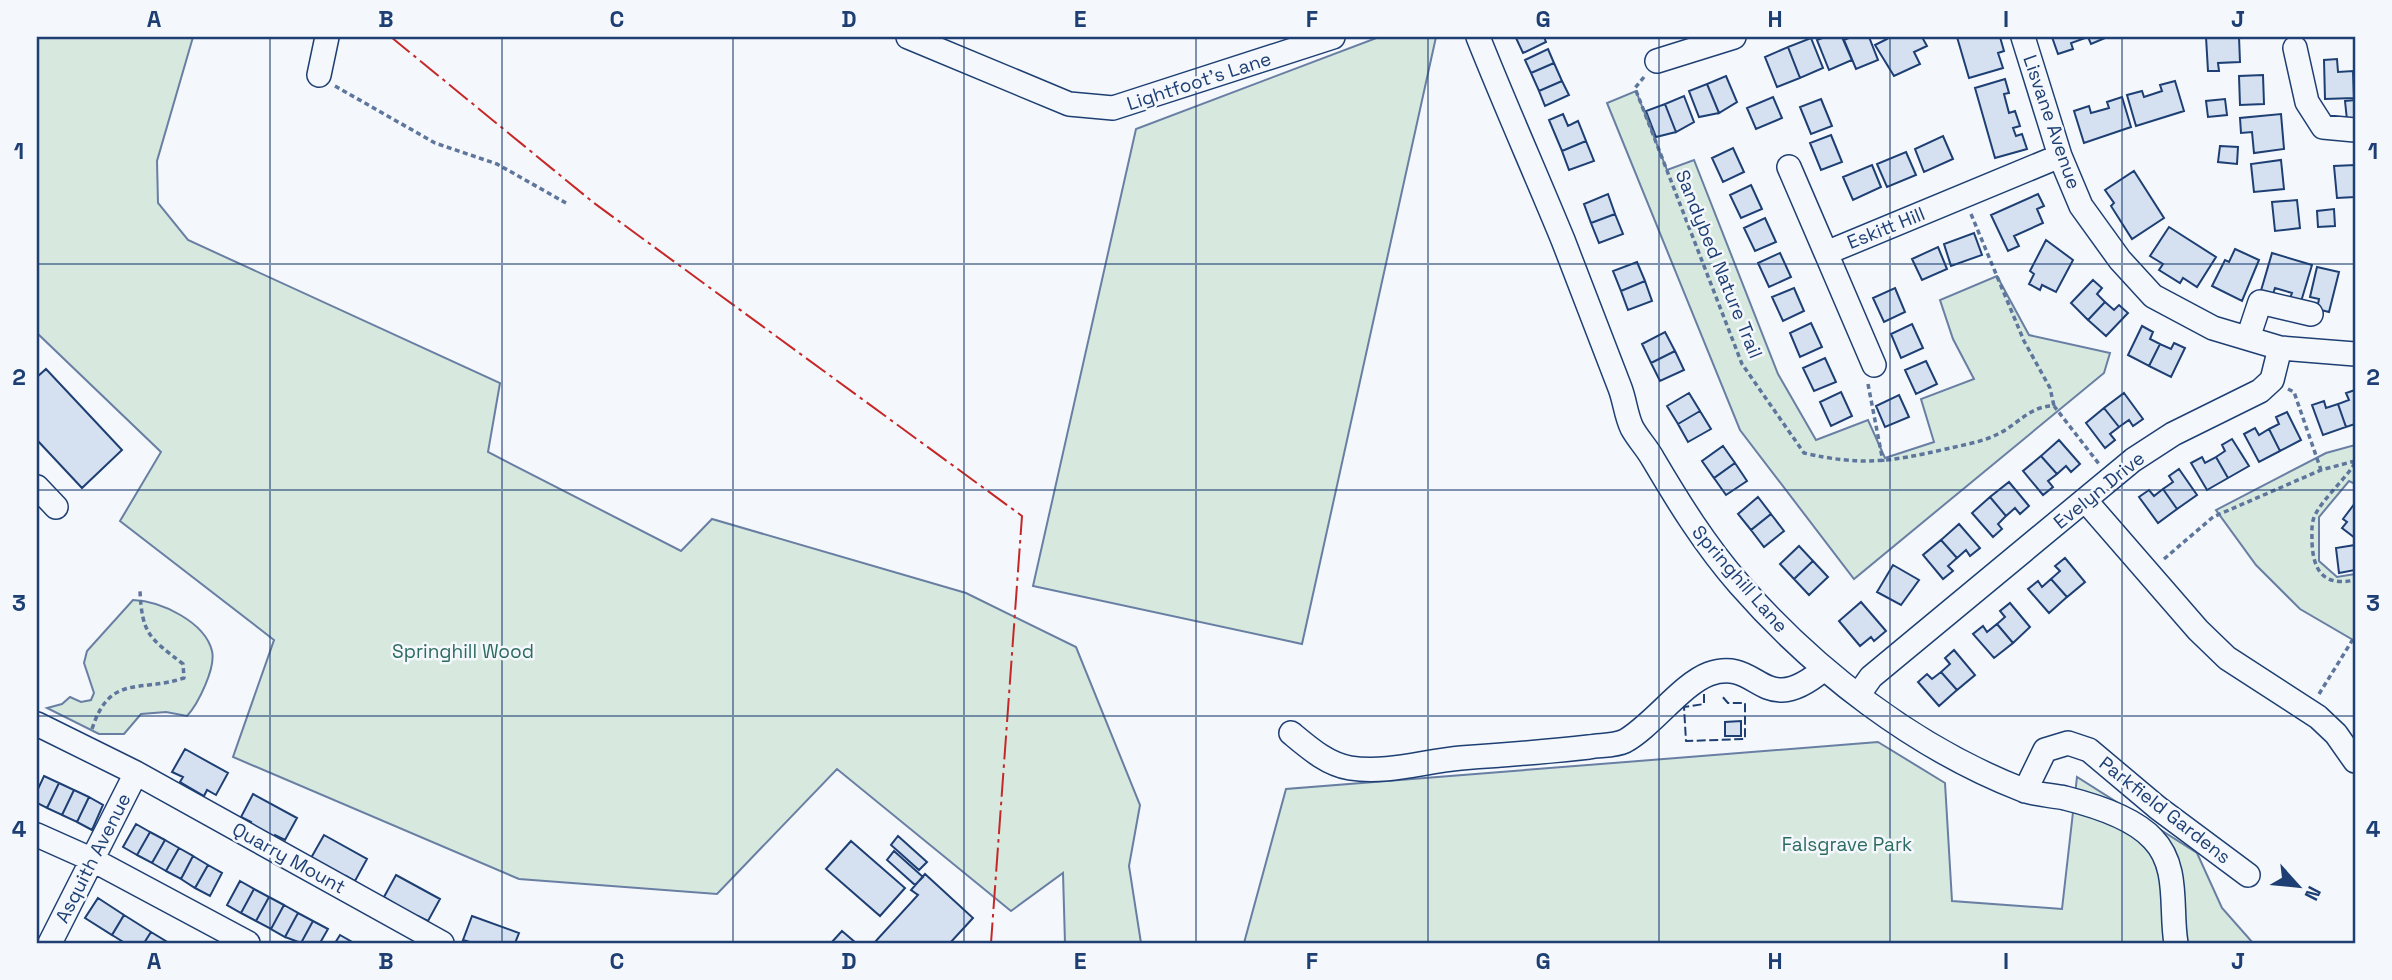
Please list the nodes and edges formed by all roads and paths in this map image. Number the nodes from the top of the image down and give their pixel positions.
1 (327, 37) edge
2 (908, 37) edge
3 (1333, 37) edge
4 (1478, 37) edge
5 (2023, 37) edge
6 (1738, 43) edge
7 (2295, 48) dead end
8 (1657, 61) joint
9 (318, 75) joint
10 (2355, 130) edge
11 (2060, 156) junction
12 (1789, 167) dead end
13 (1963, 196) junction
14 (566, 203) dead end
15 (1826, 253) junction
16 (2311, 314) dead end
17 (2248, 338) junction
18 (2280, 348) junction
19 (2355, 354) edge
20 (1874, 365) joint
21 (2272, 380) junction
22 (2054, 406) junction
23 (1883, 462) junction
24 (2355, 462) edge
25 (2321, 470) junction
26 (2110, 481) junction
27 (37, 487) edge
28 (2085, 500) junction
29 (56, 507) dead end
30 (2149, 573) junction
31 (2355, 580) edge
32 (140, 591) dead end
33 (2355, 636) edge
34 (1824, 669) junction
35 (1859, 694) junction
36 (2309, 710) junction
37 (37, 724) edge
38 (1292, 733) dead end
39 (86, 747) junction
40 (2355, 761) edge
41 (136, 773) junction
42 (2025, 791) junction
43 (37, 835) edge
44 (93, 860) junction
45 (2248, 875) dead end
46 (60, 939) edge
47 (248, 943) edge
48 (442, 943) edge
49 (2176, 943) edge

1 - 9 street
2 - 3 street, Lightfoot's Lane
4 - 34 street, Springhill Lane
5 - 11 street, Lisvane Avenue
6 - 8 street
7 - 10 street
8 - 23 path, Sandybed Nature Trail
9 - 14 path
11 - 13 street, Eskitt Hill
11 - 17 street, Lisvane Avenue
12 - 15 street
13 - 15 street, Eskitt Hill
13 - 22 path
15 - 20 street, Eskitt Hill
16 - 17 street
17 - 18 street, Lisvane Avenue
18 - 19 street
18 - 21 street
20 - 23 path
21 - 25 path
21 - 26 street, Evelyn Drive
22 - 23 path, Sandybed Nature Trail
22 - 26 path
24 - 25 path
24 - 31 path
25 - 30 path
26 - 28 street, Evelyn Drive
27 - 29 street
28 - 30 street
28 - 35 street, Evelyn Drive
30 - 36 street
32 - 39 path
33 - 36 path
34 - 35 street, Springhill Lane
34 - 38 street
35 - 42 street, Springhill Lane
36 - 40 street
37 - 39 street, Quarry Mount
39 - 41 street, Quarry Mount
41 - 44 street, Asquith Avenue
41 - 48 street, Quarry Mount
42 - 45 street, Parkfield Gardens
42 - 49 street, Springhill Lane
43 - 44 street
44 - 46 street, Asquith Avenue
44 - 47 street

